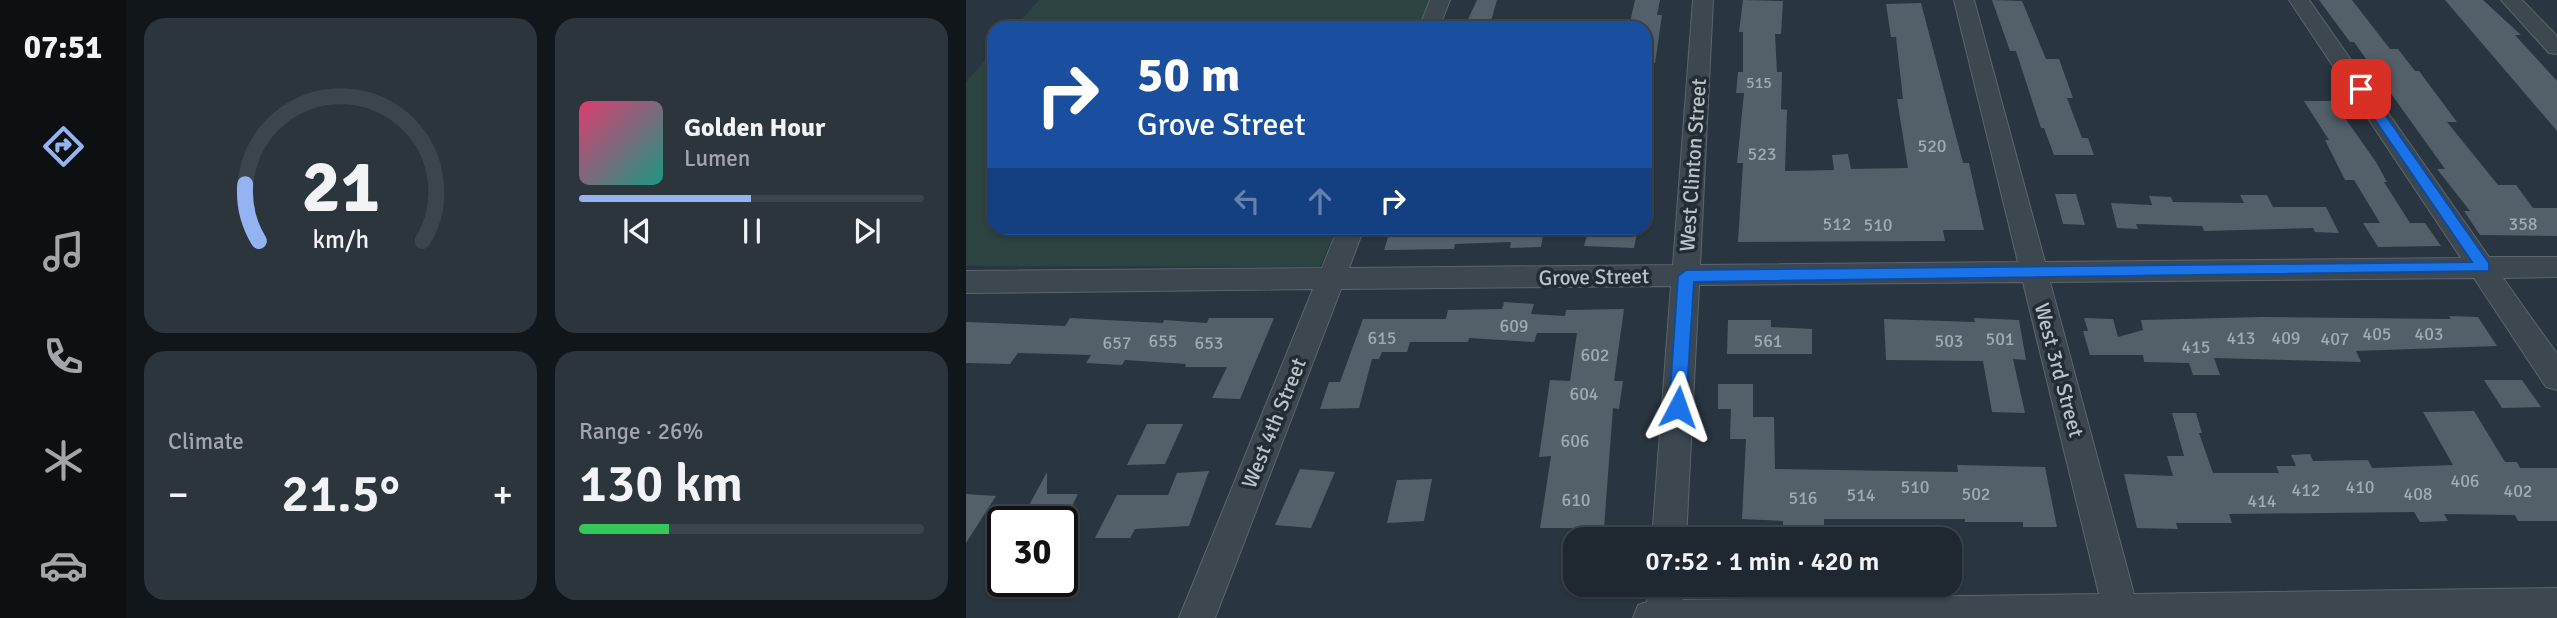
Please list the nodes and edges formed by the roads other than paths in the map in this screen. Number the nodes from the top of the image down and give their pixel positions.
1 (1440, 0) edge
2 (1703, 0) edge
3 (1964, 0) edge
4 (2299, 0) edge
5 (2511, 0) edge
6 (1432, 21) edge
7 (2557, 48) edge
8 (1348, 235) edge
9 (2484, 267) junction
10 (2557, 267) edge
11 (2033, 271) junction
12 (1686, 276) junction
13 (1330, 281) junction
14 (966, 282) edge
15 (2557, 378) edge
16 (1670, 527) edge
17 (1665, 597) edge
18 (2557, 606) edge
19 (2122, 616) edge
20 (1197, 618) edge
21 (1650, 618) edge
22 (1664, 618) edge

1 - 6 street
2 - 12 street, West Clinton Street
3 - 11 street, West 3rd Street
4 - 9 street
5 - 7 street
8 - 13 street, West 4th Street
9 - 10 street, Grove Street
9 - 11 street, Grove Street
9 - 15 street
11 - 12 street, Grove Street
11 - 19 street, West 3rd Street
12 - 13 street, Grove Street
12 - 16 street, West Clinton Street
13 - 14 street, Grove Street
13 - 20 street, West 4th Street
17 - 22 street
18 - 19 street
19 - 22 street
21 - 22 street

